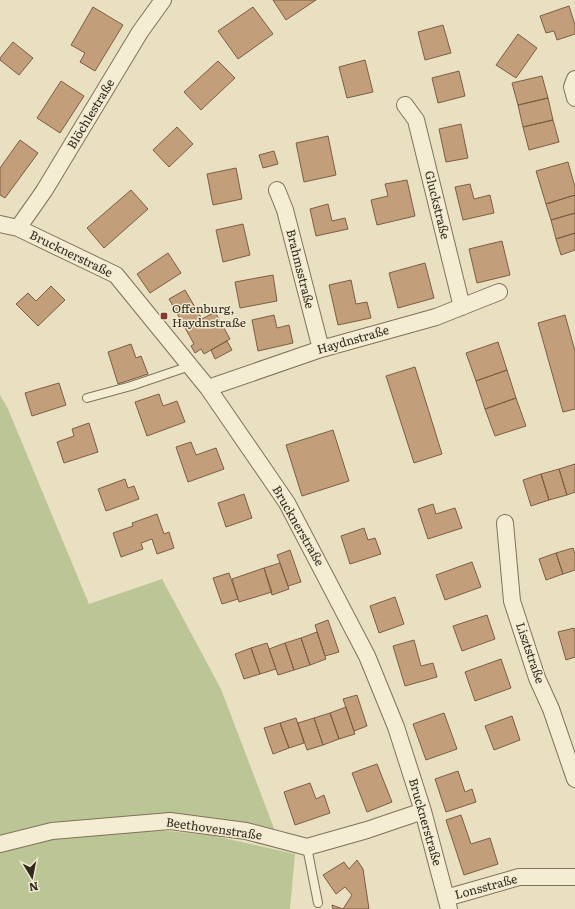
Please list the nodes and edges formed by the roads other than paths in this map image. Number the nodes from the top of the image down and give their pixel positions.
1 (163, 0) edge
2 (575, 79) edge
3 (575, 98) edge
4 (405, 105) dead end
5 (277, 190) dead end
6 (0, 224) edge
7 (18, 228) junction
8 (498, 292) dead end
9 (462, 307) junction
10 (321, 349) junction
11 (190, 366) junction
12 (208, 388) junction
13 (87, 398) dead end
14 (505, 523) dead end
15 (575, 779) edge
16 (423, 810) junction
17 (0, 844) edge
18 (307, 847) junction
19 (575, 877) edge
20 (318, 903) dead end
21 (447, 903) edge

1 - 7 street, Blöchlestraße
2 - 3 street
4 - 9 street, Gluckstraße
5 - 10 street, Brahmsstraße
6 - 7 street, Brucknerstraße
7 - 11 street, Brucknerstraße
8 - 9 street, Haydnstraße
9 - 10 street, Haydnstraße
10 - 12 street, Haydnstraße
11 - 12 street, Brucknerstraße
11 - 13 lane
12 - 16 street, Brucknerstraße
14 - 15 street, Lisztstraße
16 - 18 street
16 - 21 street, Brucknerstraße
17 - 18 street, Beethovenstraße
18 - 20 lane
19 - 21 street, Lonsstraße

